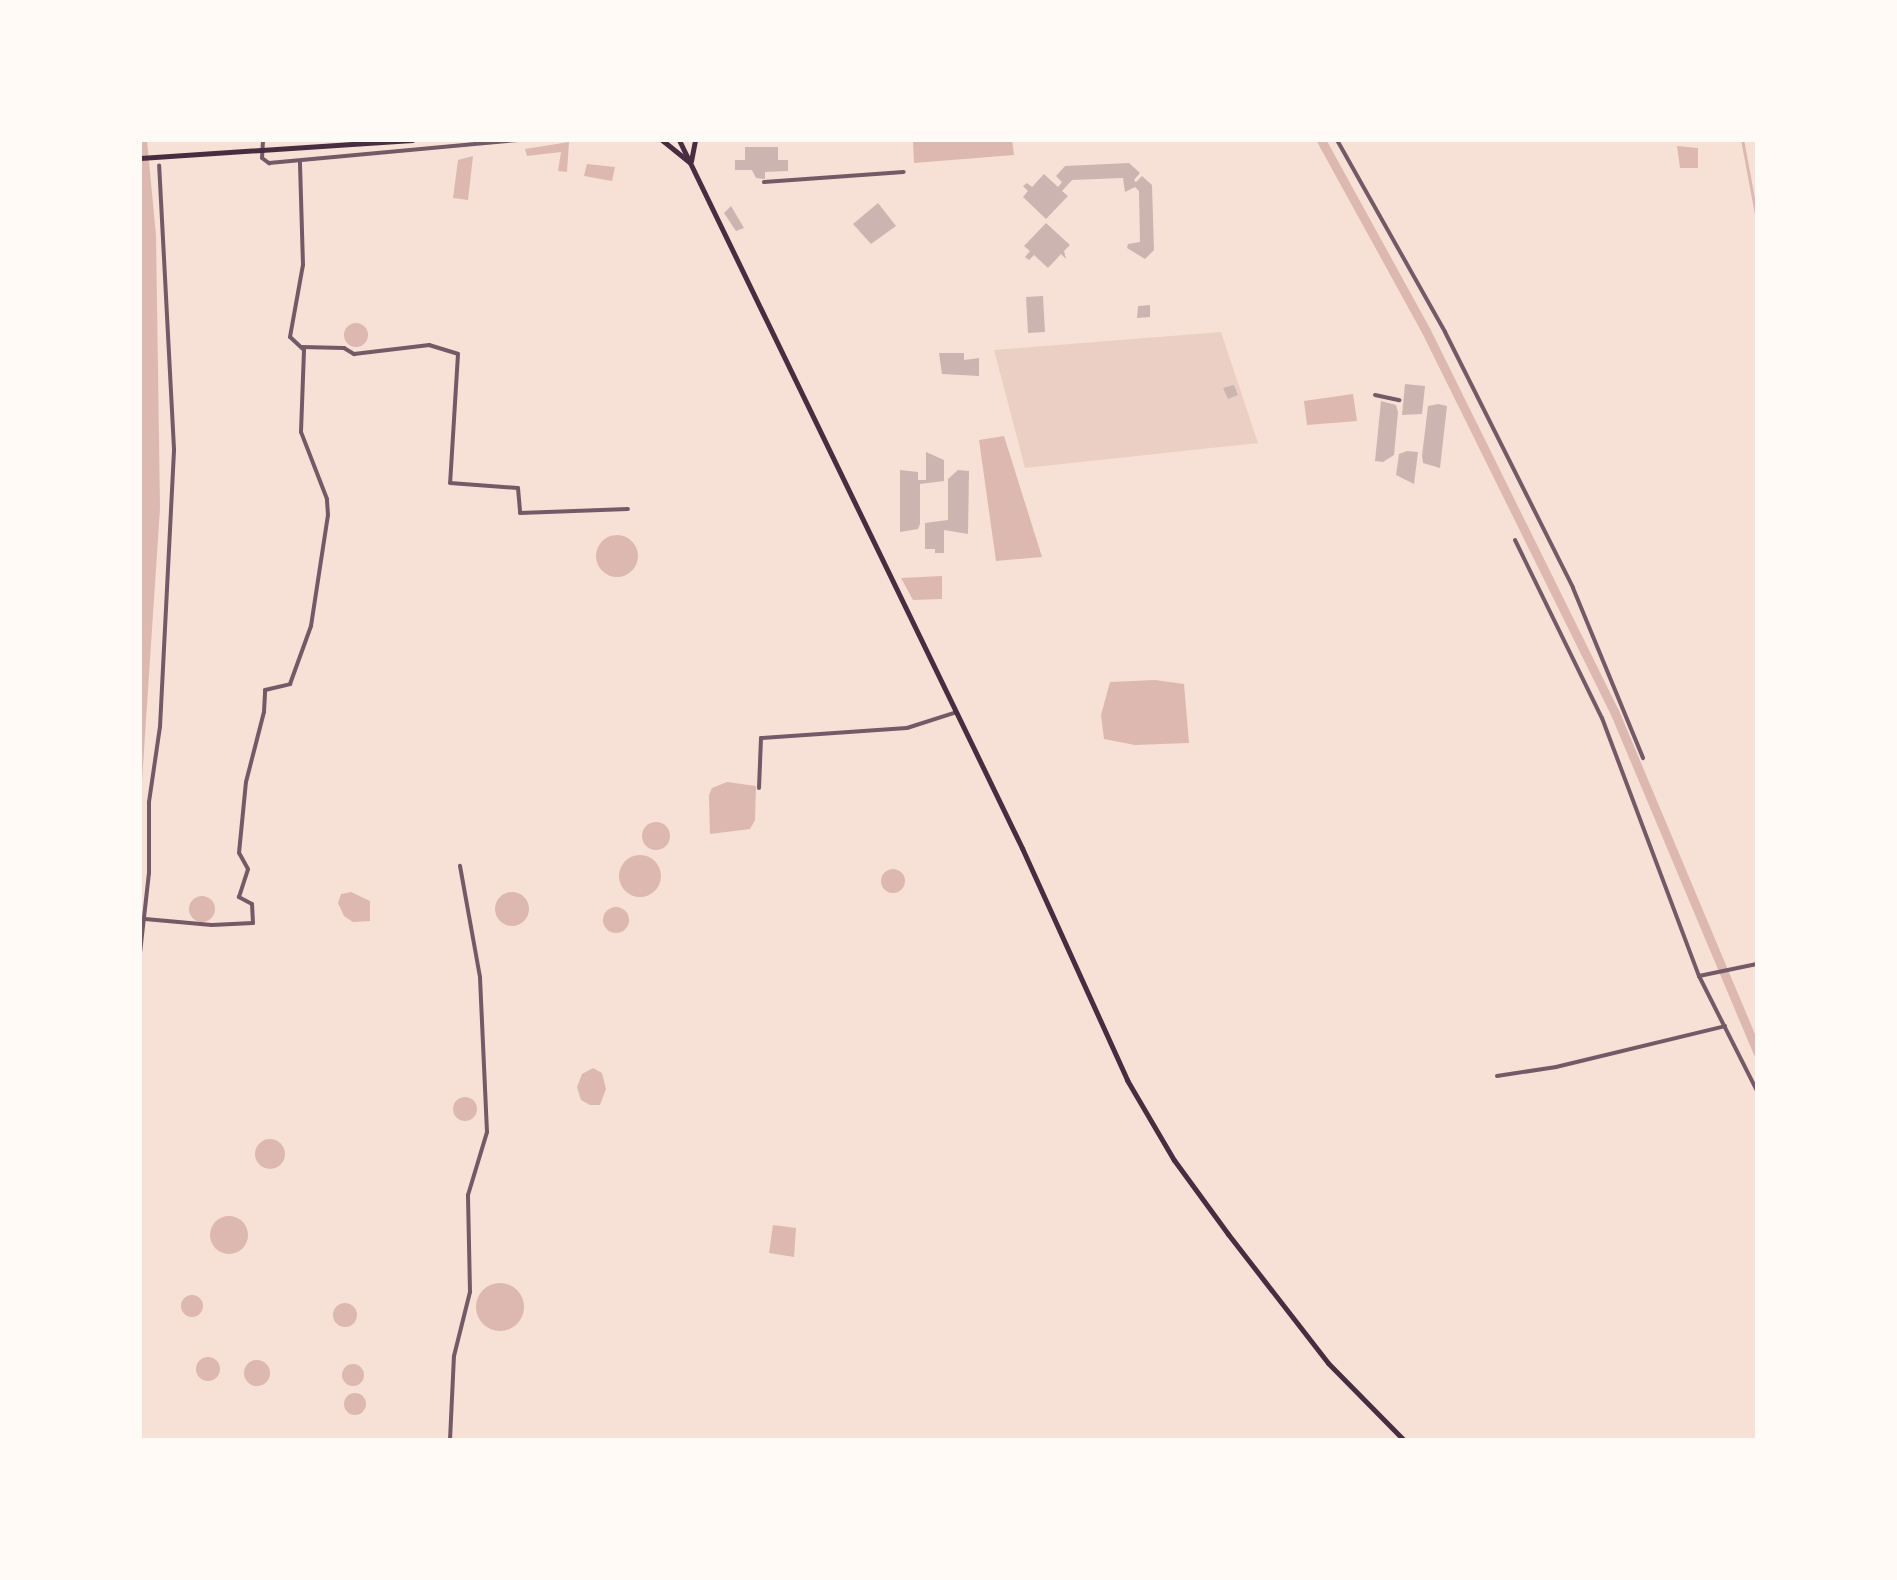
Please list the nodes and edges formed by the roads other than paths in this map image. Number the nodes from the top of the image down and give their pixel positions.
1 (263, 140) edge
2 (412, 140) edge
3 (518, 140) edge
4 (662, 140) edge
5 (678, 140) edge
6 (695, 140) edge
7 (1336, 140) edge
8 (1663, 140) edge
9 (1688, 140) edge
10 (140, 158) edge
11 (300, 161) junction
12 (691, 164) junction
13 (159, 165) dead end
14 (904, 172) dead end
15 (764, 182) dead end
16 (302, 348) junction
17 (1375, 396) dead end
18 (1399, 400) dead end
19 (628, 509) dead end
20 (1515, 540) dead end
21 (957, 712) junction
22 (1643, 758) dead end
23 (759, 788) dead end
24 (460, 866) dead end
25 (145, 919) junction
26 (140, 954) edge
27 (1757, 964) edge
28 (1700, 976) junction
29 (1725, 1026) junction
30 (1497, 1076) dead end
31 (1757, 1091) edge
32 (450, 1440) edge
33 (1404, 1440) edge

1 - 11 street
2 - 10 highway
3 - 11 street
4 - 12 highway
5 - 12 highway
6 - 12 highway
7 - 22 street
8 - 9 street
11 - 16 street
12 - 21 highway
13 - 25 street
14 - 15 street
16 - 19 street
16 - 25 street
17 - 18 street
20 - 28 street
21 - 23 street
21 - 33 highway
24 - 32 street
25 - 26 street
27 - 28 street
28 - 29 street
29 - 30 street
29 - 31 street

